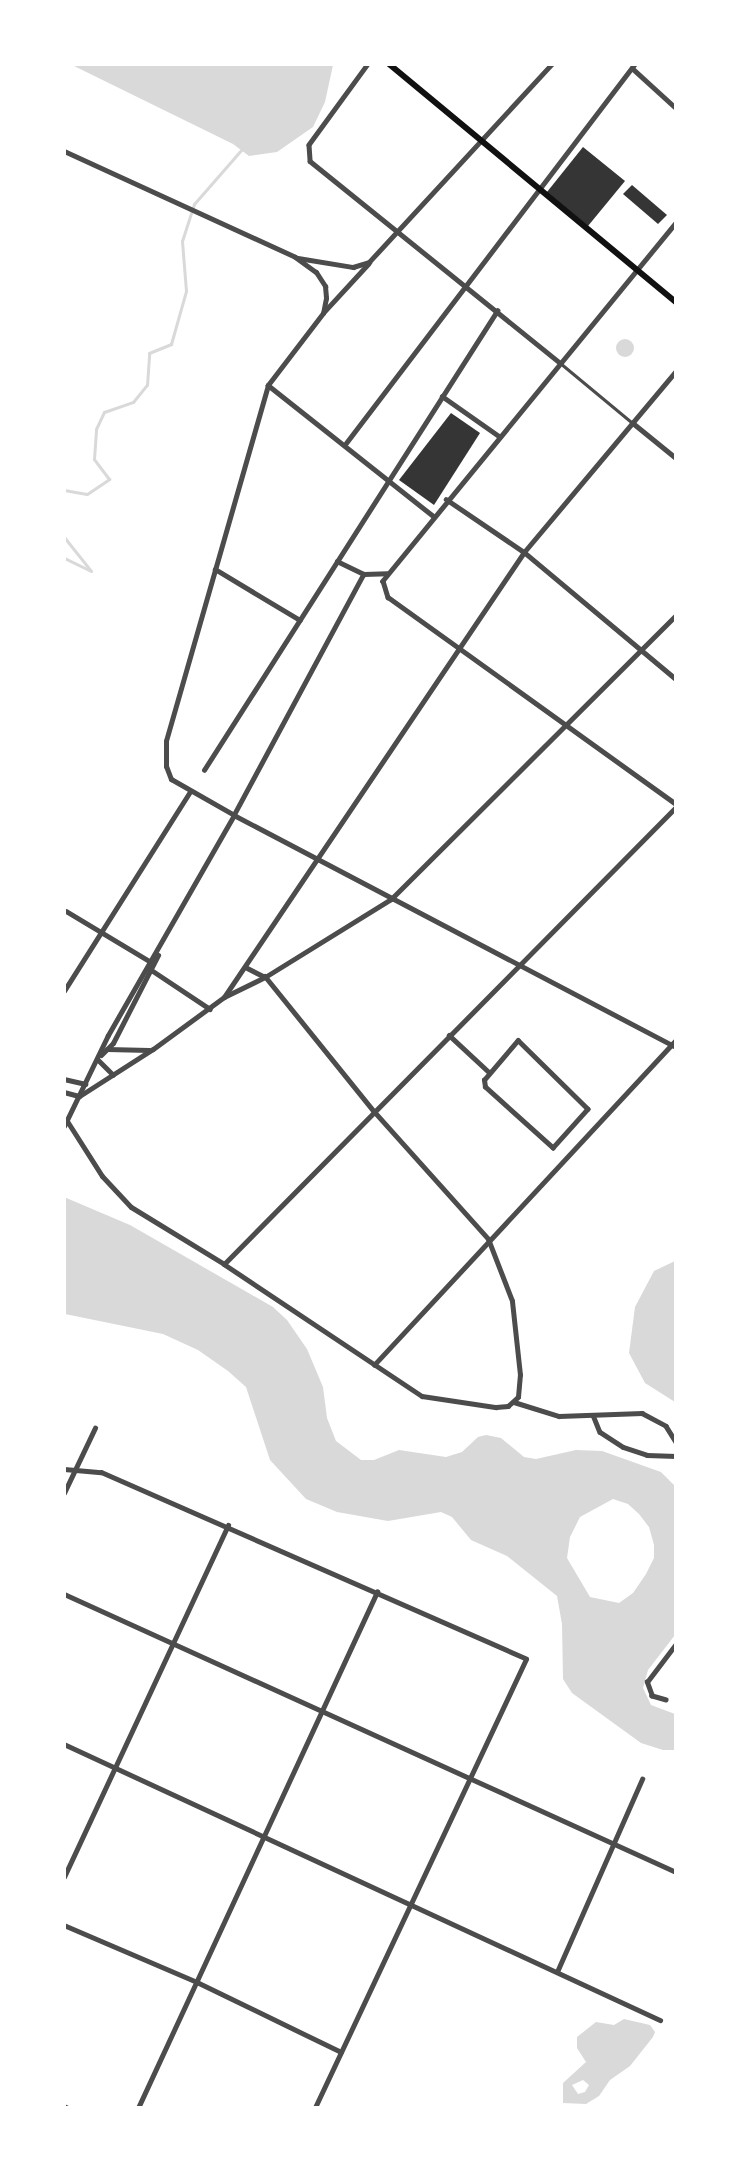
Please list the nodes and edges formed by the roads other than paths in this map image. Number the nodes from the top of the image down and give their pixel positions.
1 (368, 64) edge
2 (389, 64) edge
3 (552, 64) edge
4 (633, 66) edge
5 (675, 108) edge
6 (481, 142) junction
7 (64, 151) edge
8 (540, 190) junction
9 (675, 223) edge
10 (400, 231) junction
11 (295, 257) junction
12 (369, 262) junction
13 (637, 269) junction
14 (466, 286) junction
15 (675, 302) edge
16 (497, 311) junction
17 (323, 313) junction
18 (560, 363) junction
19 (675, 371) edge
20 (268, 386) junction
21 (442, 396) junction
22 (633, 423) junction
23 (499, 436) junction
24 (346, 443) junction
25 (675, 458) edge
26 (390, 482) junction
27 (446, 499) junction
28 (433, 516) junction
29 (524, 552) junction
30 (337, 561) junction
31 (215, 569) junction
32 (387, 573) junction
33 (364, 574) junction
34 (675, 615) edge
35 (300, 620) junction
36 (460, 649) junction
37 (641, 649) junction
38 (675, 679) edge
39 (566, 725) junction
40 (204, 770) dead end
41 (189, 792) junction
42 (675, 805) edge
43 (234, 815) junction
44 (316, 859) junction
45 (390, 898) junction
46 (66, 912) edge
47 (102, 932) junction
48 (520, 963) junction
49 (151, 966) junction
50 (245, 967) junction
51 (265, 977) junction
52 (237, 978) junction
53 (247, 986) junction
54 (64, 991) edge
55 (224, 997) junction
56 (210, 1009) junction
57 (449, 1035) junction
58 (675, 1040) edge
59 (673, 1046) edge
60 (105, 1048) junction
61 (153, 1049) junction
62 (100, 1058) junction
63 (489, 1072) junction
64 (112, 1075) junction
65 (64, 1079) edge
66 (85, 1084) junction
67 (64, 1092) edge
68 (79, 1096) junction
69 (374, 1112) junction
70 (66, 1124) edge
71 (488, 1239) junction
72 (225, 1264) junction
73 (374, 1365) junction
74 (514, 1402) junction
75 (593, 1415) junction
76 (95, 1428) dead end
77 (675, 1442) edge
78 (675, 1456) edge
79 (64, 1469) edge
80 (75, 1470) junction
81 (64, 1493) edge
82 (228, 1526) junction
83 (377, 1592) junction
84 (64, 1594) edge
85 (172, 1643) junction
86 (675, 1644) edge
87 (666, 1700) dead end
88 (322, 1711) junction
89 (64, 1744) edge
90 (114, 1767) junction
91 (471, 1778) junction
92 (642, 1779) dead end
93 (266, 1836) junction
94 (615, 1844) junction
95 (675, 1872) edge
96 (64, 1877) edge
97 (411, 1904) junction
98 (64, 1925) edge
99 (556, 1972) junction
100 (197, 1982) junction
101 (660, 2020) dead end
102 (341, 2052) junction
103 (138, 2108) edge
104 (315, 2108) edge

1 - 10 street
2 - 6 main road
3 - 6 street
4 - 5 street
4 - 8 street
6 - 8 main road
6 - 10 street
7 - 11 street
8 - 13 main road
8 - 14 street
9 - 13 street
10 - 12 street
10 - 14 street
11 - 12 street
11 - 17 street
12 - 17 street
13 - 15 main road
13 - 18 street
14 - 16 street
14 - 24 street
16 - 18 street
16 - 21 street
17 - 20 street
18 - 22 street
18 - 23 street
19 - 22 street
20 - 24 street
20 - 31 street
21 - 23 street
21 - 26 street
22 - 25 street
22 - 29 street
23 - 27 street
24 - 26 street
26 - 28 street
26 - 30 street
27 - 28 street
27 - 29 street
28 - 32 street
29 - 36 street
29 - 37 street
30 - 33 street
30 - 35 street
31 - 35 street
31 - 41 street
32 - 33 street
32 - 36 street
33 - 43 street
34 - 37 street
35 - 40 street
36 - 39 street
36 - 44 street
37 - 38 street
37 - 39 street
39 - 42 street
39 - 45 street
41 - 43 street
41 - 47 street
42 - 48 street
43 - 44 street
43 - 49 street
44 - 45 street
44 - 50 street
45 - 48 street
45 - 51 street
46 - 47 street
47 - 49 street
47 - 54 street
48 - 57 street
48 - 59 street
49 - 56 street
49 - 60 street
50 - 51 street
50 - 52 street
51 - 53 street
51 - 69 street
52 - 53 street
52 - 55 street
53 - 55 street
55 - 56 street
56 - 61 street
57 - 63 street
57 - 69 street
58 - 59 street
59 - 71 street
60 - 61 street
60 - 62 street
61 - 64 street
62 - 64 street
62 - 66 street
63 - 63 street
64 - 68 street
65 - 66 street
66 - 68 street
67 - 68 street
68 - 70 street
69 - 71 street
69 - 72 street
70 - 72 street
71 - 73 street
71 - 74 street
72 - 73 street
73 - 74 street
74 - 75 street
75 - 77 street
75 - 78 street
76 - 80 street
79 - 80 street
80 - 81 street
80 - 82 street
82 - 83 street
82 - 85 street
83 - 88 street
83 - 91 street
84 - 85 street
85 - 88 street
85 - 90 street
86 - 87 street
88 - 91 street
88 - 93 street
89 - 90 street
90 - 93 street
90 - 96 street
91 - 94 street
91 - 97 street
92 - 94 street
93 - 97 street
93 - 100 street
94 - 95 street
94 - 99 street
97 - 99 street
97 - 102 street
98 - 100 street
99 - 101 street
100 - 102 street
100 - 103 street
102 - 104 street

